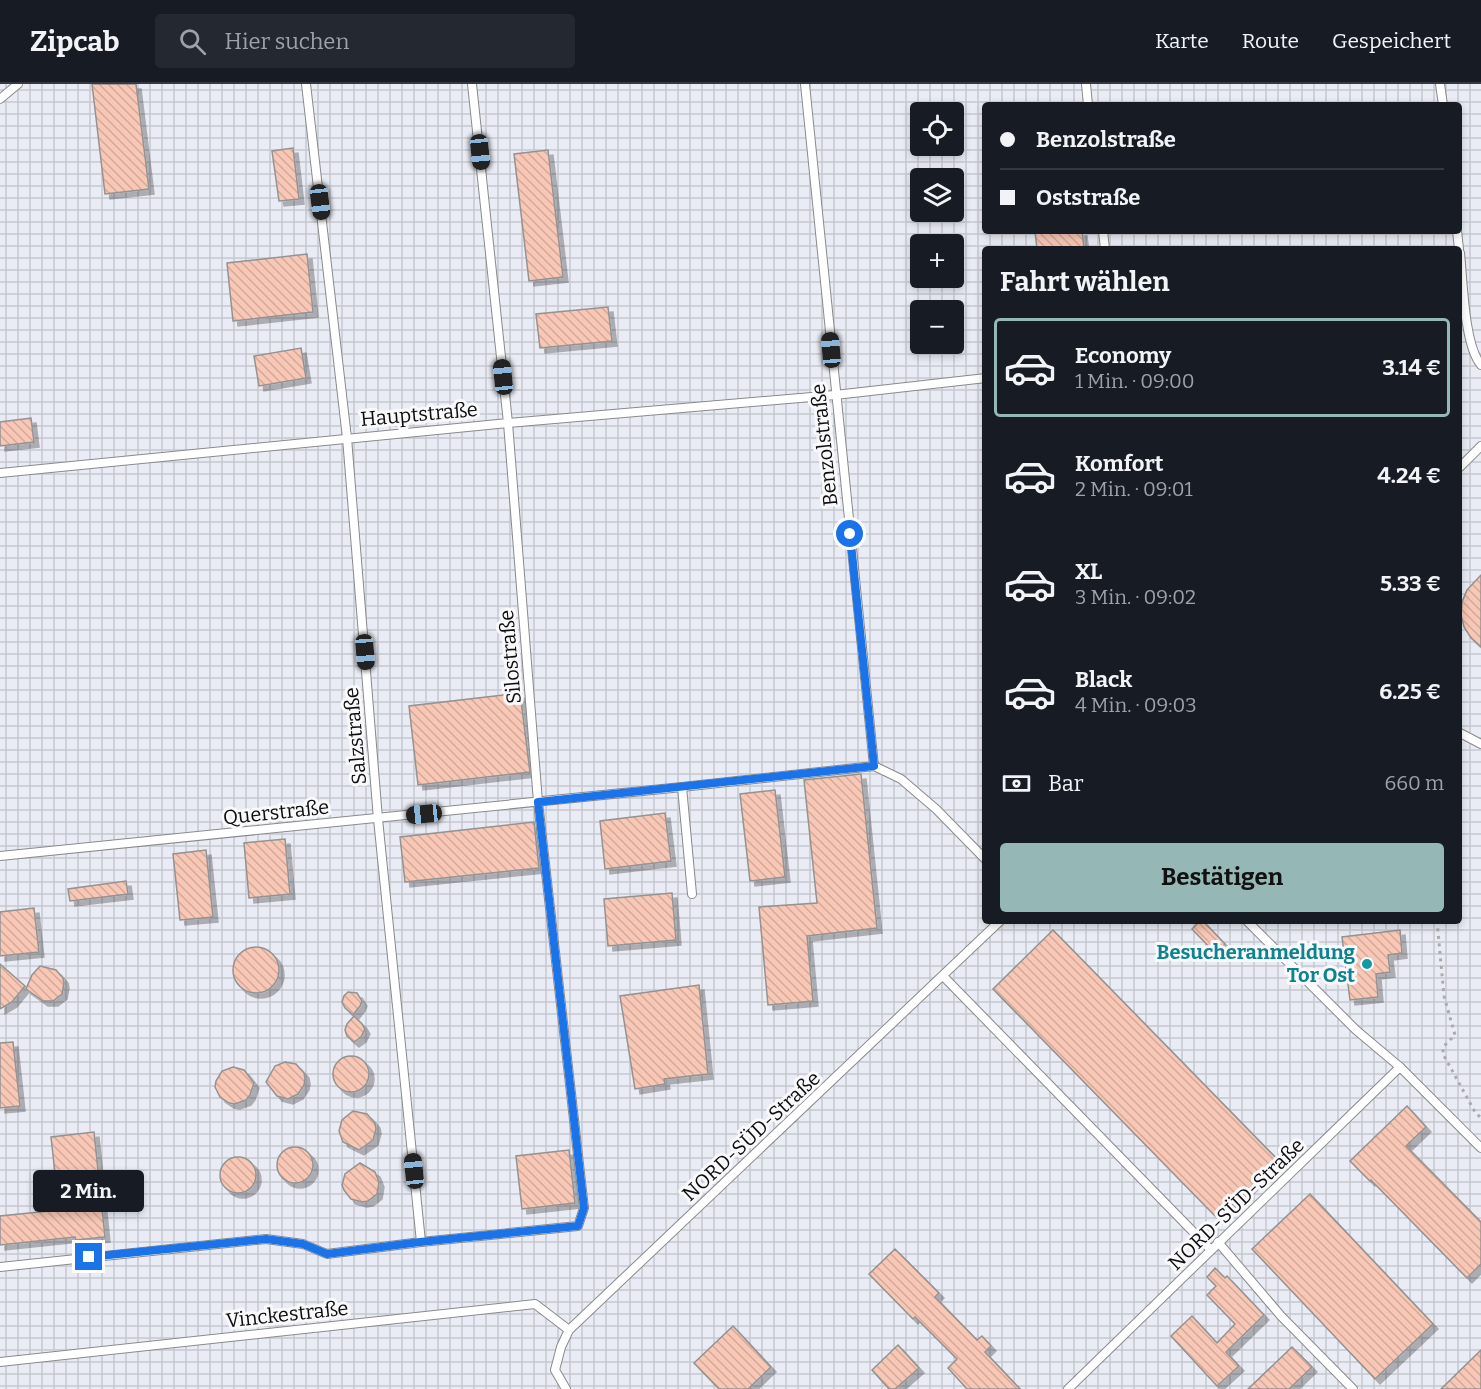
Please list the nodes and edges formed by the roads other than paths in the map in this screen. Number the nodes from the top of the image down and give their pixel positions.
1 (18, 84) edge
2 (306, 84) edge
3 (472, 84) edge
4 (805, 84) edge
5 (1086, 84) edge
6 (1440, 84) edge
7 (0, 99) edge
8 (1088, 102) edge
9 (1443, 102) edge
10 (1462, 272) edge
11 (1481, 364) edge
12 (982, 378) edge
13 (835, 395) junction
14 (508, 423) junction
15 (347, 438) junction
16 (1481, 446) edge
17 (1462, 465) edge
18 (0, 473) edge
19 (1462, 733) edge
20 (1481, 744) edge
21 (874, 766) junction
22 (682, 788) junction
23 (538, 802) junction
24 (378, 819) junction
25 (0, 856) edge
26 (982, 856) edge
27 (692, 894) dead end
28 (997, 924) edge
29 (1250, 924) edge
30 (944, 976) junction
31 (1400, 1067) junction
32 (1481, 1148) edge
33 (420, 1242) junction
34 (1218, 1242) junction
35 (1211, 1250) junction
36 (0, 1267) edge
37 (569, 1330) junction
38 (0, 1362) edge
39 (566, 1389) edge
40 (1068, 1389) edge
41 (1353, 1389) edge

1 - 7 lane
2 - 15 lane, Salzstraße
3 - 14 lane, Silostraße
4 - 13 lane, Benzolstraße
5 - 8 lane
6 - 9 lane
10 - 11 lane
12 - 13 lane, Hauptstraße
13 - 14 lane, Hauptstraße
13 - 21 lane, Benzolstraße
14 - 15 lane, Hauptstraße
14 - 23 lane, Silostraße
15 - 18 lane, Hauptstraße
15 - 24 lane, Salzstraße
16 - 17 lane
19 - 20 lane
21 - 22 lane, Querstraße
21 - 26 lane
22 - 23 lane, Querstraße
22 - 27 lane
23 - 24 lane, Querstraße
23 - 33 lane, Silostraße
24 - 25 lane, Querstraße
24 - 33 lane, Salzstraße
28 - 30 lane, NORD-SÜD-Straße
29 - 31 lane
30 - 35 lane
30 - 37 lane, NORD-SÜD-Straße
31 - 32 lane
31 - 34 lane, NORD-SÜD-Straße
33 - 36 lane
34 - 35 lane, NORD-SÜD-Straße
34 - 41 lane
35 - 40 lane, NORD-SÜD-Straße
37 - 38 lane, Vinckestraße
37 - 39 lane, NORD-SÜD-Straße

